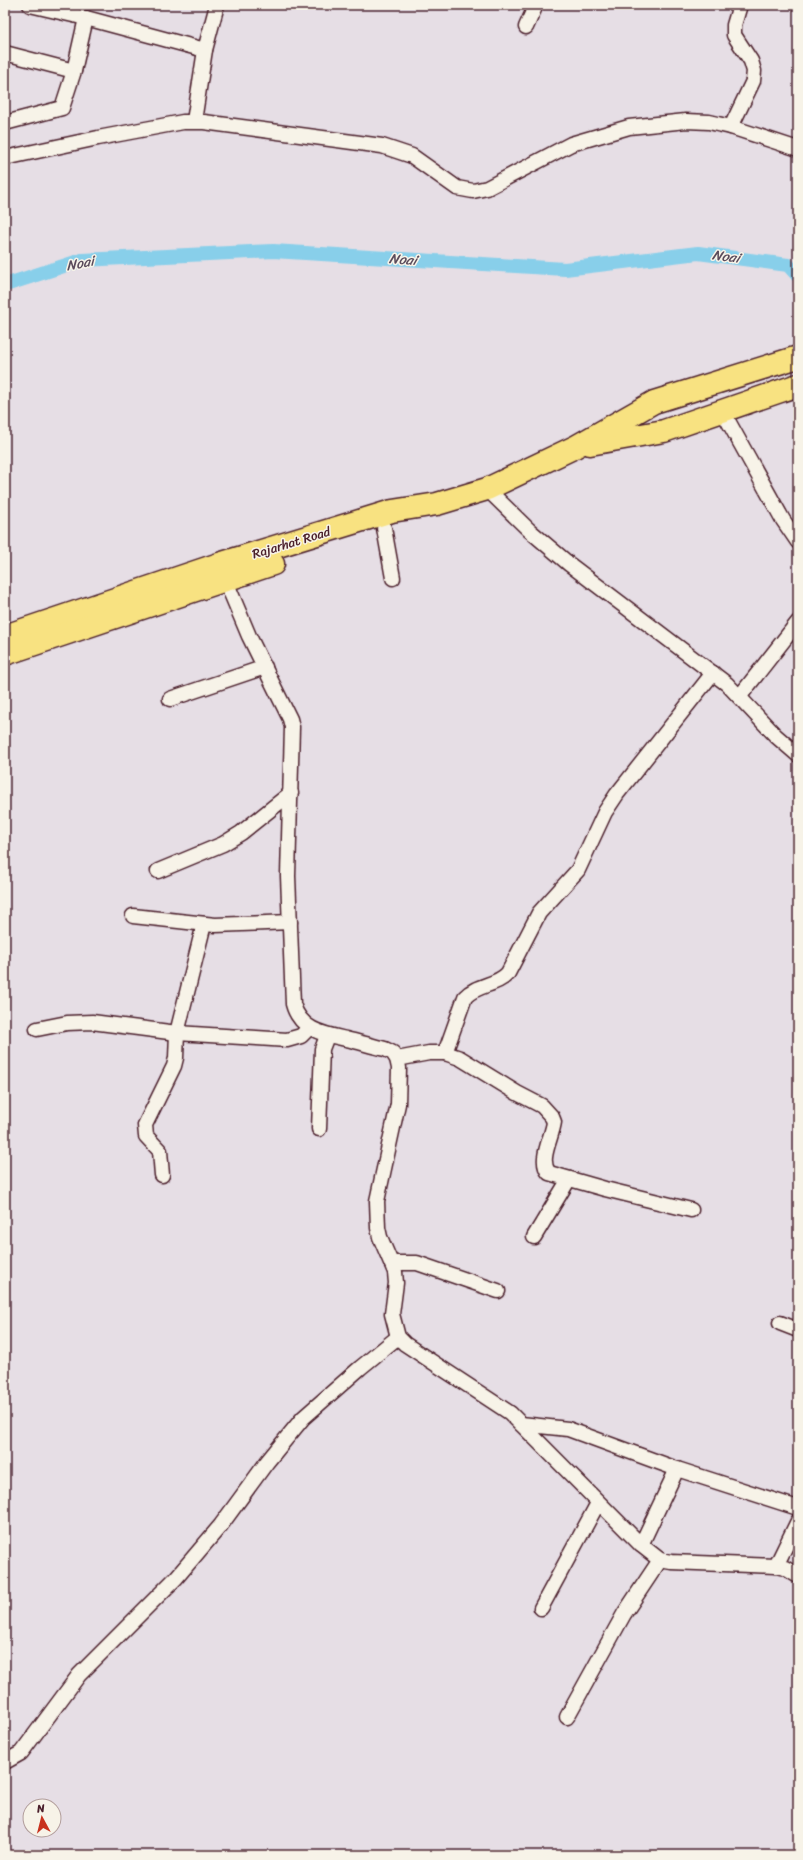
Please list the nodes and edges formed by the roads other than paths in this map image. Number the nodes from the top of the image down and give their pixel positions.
1 (30, 5) edge
2 (216, 5) edge
3 (536, 5) edge
4 (740, 5) edge
5 (58, 8) edge
6 (86, 18) junction
7 (526, 27) dead end
8 (205, 50) junction
9 (5, 53) edge
10 (74, 71) junction
11 (194, 121) junction
12 (5, 123) edge
13 (731, 127) junction
14 (798, 149) edge
15 (5, 158) edge
16 (798, 357) edge
17 (798, 385) edge
18 (722, 410) junction
19 (575, 447) junction
20 (487, 489) junction
21 (437, 504) junction
22 (384, 528) junction
23 (798, 542) edge
24 (393, 578) dead end
25 (225, 579) junction
26 (798, 622) edge
27 (5, 636) edge
28 (5, 654) edge
29 (265, 666) junction
30 (713, 673) junction
31 (740, 696) junction
32 (170, 699) dead end
33 (798, 755) edge
34 (291, 793) junction
35 (158, 871) dead end
36 (133, 916) dead end
37 (290, 922) junction
38 (204, 924) junction
39 (309, 1028) junction
40 (37, 1029) dead end
41 (177, 1032) junction
42 (327, 1036) junction
43 (445, 1053) junction
44 (397, 1060) junction
45 (319, 1130) dead end
46 (162, 1175) dead end
47 (569, 1179) junction
48 (691, 1210) dead end
49 (534, 1237) dead end
50 (392, 1263) junction
51 (498, 1291) dead end
52 (780, 1323) dead end
53 (798, 1330) edge
54 (398, 1337) junction
55 (521, 1424) junction
56 (677, 1469) junction
57 (598, 1503) junction
58 (798, 1508) edge
59 (798, 1521) edge
60 (641, 1545) junction
61 (660, 1560) junction
62 (776, 1566) junction
63 (798, 1576) edge
64 (541, 1608) dead end
65 (568, 1717) dead end
66 (5, 1762) edge

1 - 5 street
2 - 8 street
3 - 7 street
4 - 13 street
5 - 6 street
6 - 8 street
6 - 10 street
8 - 11 street
9 - 10 street
10 - 12 street
11 - 13 street
11 - 15 street
13 - 14 street
16 - 19 main road
17 - 18 main road
18 - 19 main road
18 - 23 street
19 - 20 main road, Rajarhat Road
20 - 21 main road, Rajarhat Road
20 - 30 street
21 - 22 main road
21 - 27 main road, Rajarhat Road
22 - 24 street
22 - 25 main road
25 - 28 main road
25 - 29 street
26 - 31 street
29 - 32 street
29 - 34 street
30 - 31 street
30 - 43 street
31 - 33 street
34 - 35 street
34 - 37 street
36 - 38 street
37 - 38 street
37 - 39 street
38 - 41 street
39 - 41 street
39 - 42 street
40 - 41 street
41 - 46 street
42 - 44 street
42 - 45 street
43 - 44 street
43 - 47 street
44 - 50 street
47 - 48 street
47 - 49 street
50 - 51 street
50 - 54 street
52 - 53 street
54 - 55 street
54 - 66 street
55 - 56 street
55 - 57 street
56 - 58 street
56 - 60 street
57 - 60 street
57 - 64 street
59 - 62 street
60 - 61 street
61 - 62 street
61 - 65 street
62 - 63 street

